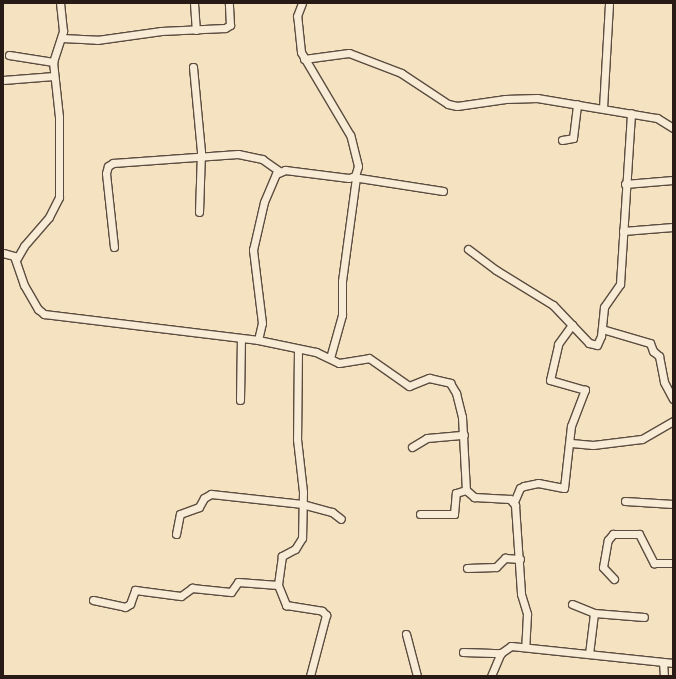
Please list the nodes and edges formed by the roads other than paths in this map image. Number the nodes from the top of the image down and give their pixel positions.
1 (60, 3) edge
2 (194, 3) edge
3 (229, 3) edge
4 (302, 3) edge
5 (609, 3) edge
6 (196, 30) junction
7 (62, 38) junction
8 (9, 55) dead end
9 (304, 59) junction
10 (53, 62) junction
11 (193, 67) dead end
12 (54, 76) junction
13 (3, 80) edge
14 (577, 104) junction
15 (603, 108) junction
16 (631, 113) junction
17 (673, 128) edge
18 (562, 140) dead end
19 (201, 157) junction
20 (278, 172) junction
21 (354, 178) junction
22 (673, 180) edge
23 (625, 184) junction
24 (443, 192) dead end
25 (199, 212) dead end
26 (673, 227) edge
27 (623, 231) junction
28 (114, 247) dead end
29 (468, 248) dead end
30 (3, 253) edge
31 (16, 260) junction
32 (572, 325) junction
33 (602, 329) junction
34 (241, 339) junction
35 (258, 340) junction
36 (298, 349) junction
37 (330, 358) junction
38 (673, 399) edge
39 (240, 400) dead end
40 (673, 421) edge
41 (464, 434) junction
42 (571, 443) junction
43 (412, 446) dead end
44 (466, 490) junction
45 (625, 501) dead end
46 (514, 502) junction
47 (302, 504) junction
48 (673, 504) edge
49 (420, 514) dead end
50 (341, 519) dead end
51 (176, 534) dead end
52 (520, 559) junction
53 (673, 563) edge
54 (467, 568) dead end
55 (614, 579) dead end
56 (278, 585) junction
57 (93, 600) dead end
58 (572, 604) dead end
59 (594, 613) junction
60 (644, 617) dead end
61 (406, 634) dead end
62 (525, 647) junction
63 (463, 652) dead end
64 (501, 653) junction
65 (589, 654) junction
66 (663, 662) junction
67 (673, 663) edge
68 (310, 676) edge
69 (417, 676) edge
70 (492, 676) edge
71 (664, 676) edge

1 - 7 street
2 - 6 street
3 - 6 street
4 - 9 street
5 - 15 street
6 - 7 street
7 - 10 street
8 - 10 street
9 - 14 street
9 - 21 street
10 - 12 street
11 - 19 street
12 - 13 street
12 - 31 street
14 - 15 street
14 - 18 street
15 - 16 street
16 - 17 street
16 - 23 street
19 - 20 street
19 - 25 street
19 - 28 street
20 - 21 street
20 - 35 street
21 - 24 street
21 - 37 street
22 - 23 street
23 - 27 street
26 - 27 street
27 - 33 street
29 - 32 street
30 - 31 street
31 - 34 street
32 - 33 street
32 - 42 street
33 - 38 street
34 - 35 street
34 - 39 street
35 - 36 street
36 - 37 street
36 - 47 street
37 - 41 street
40 - 42 street
41 - 43 street
41 - 44 street
42 - 46 street
44 - 46 street
44 - 49 street
45 - 48 street
46 - 52 street
47 - 50 street
47 - 51 street
47 - 56 street
52 - 54 street
52 - 62 street
53 - 55 street
56 - 57 street
56 - 68 street
58 - 59 street
59 - 60 street
59 - 65 street
61 - 69 street
62 - 64 street
62 - 65 street
63 - 64 street
64 - 70 street
65 - 66 street
66 - 67 street
66 - 71 street

